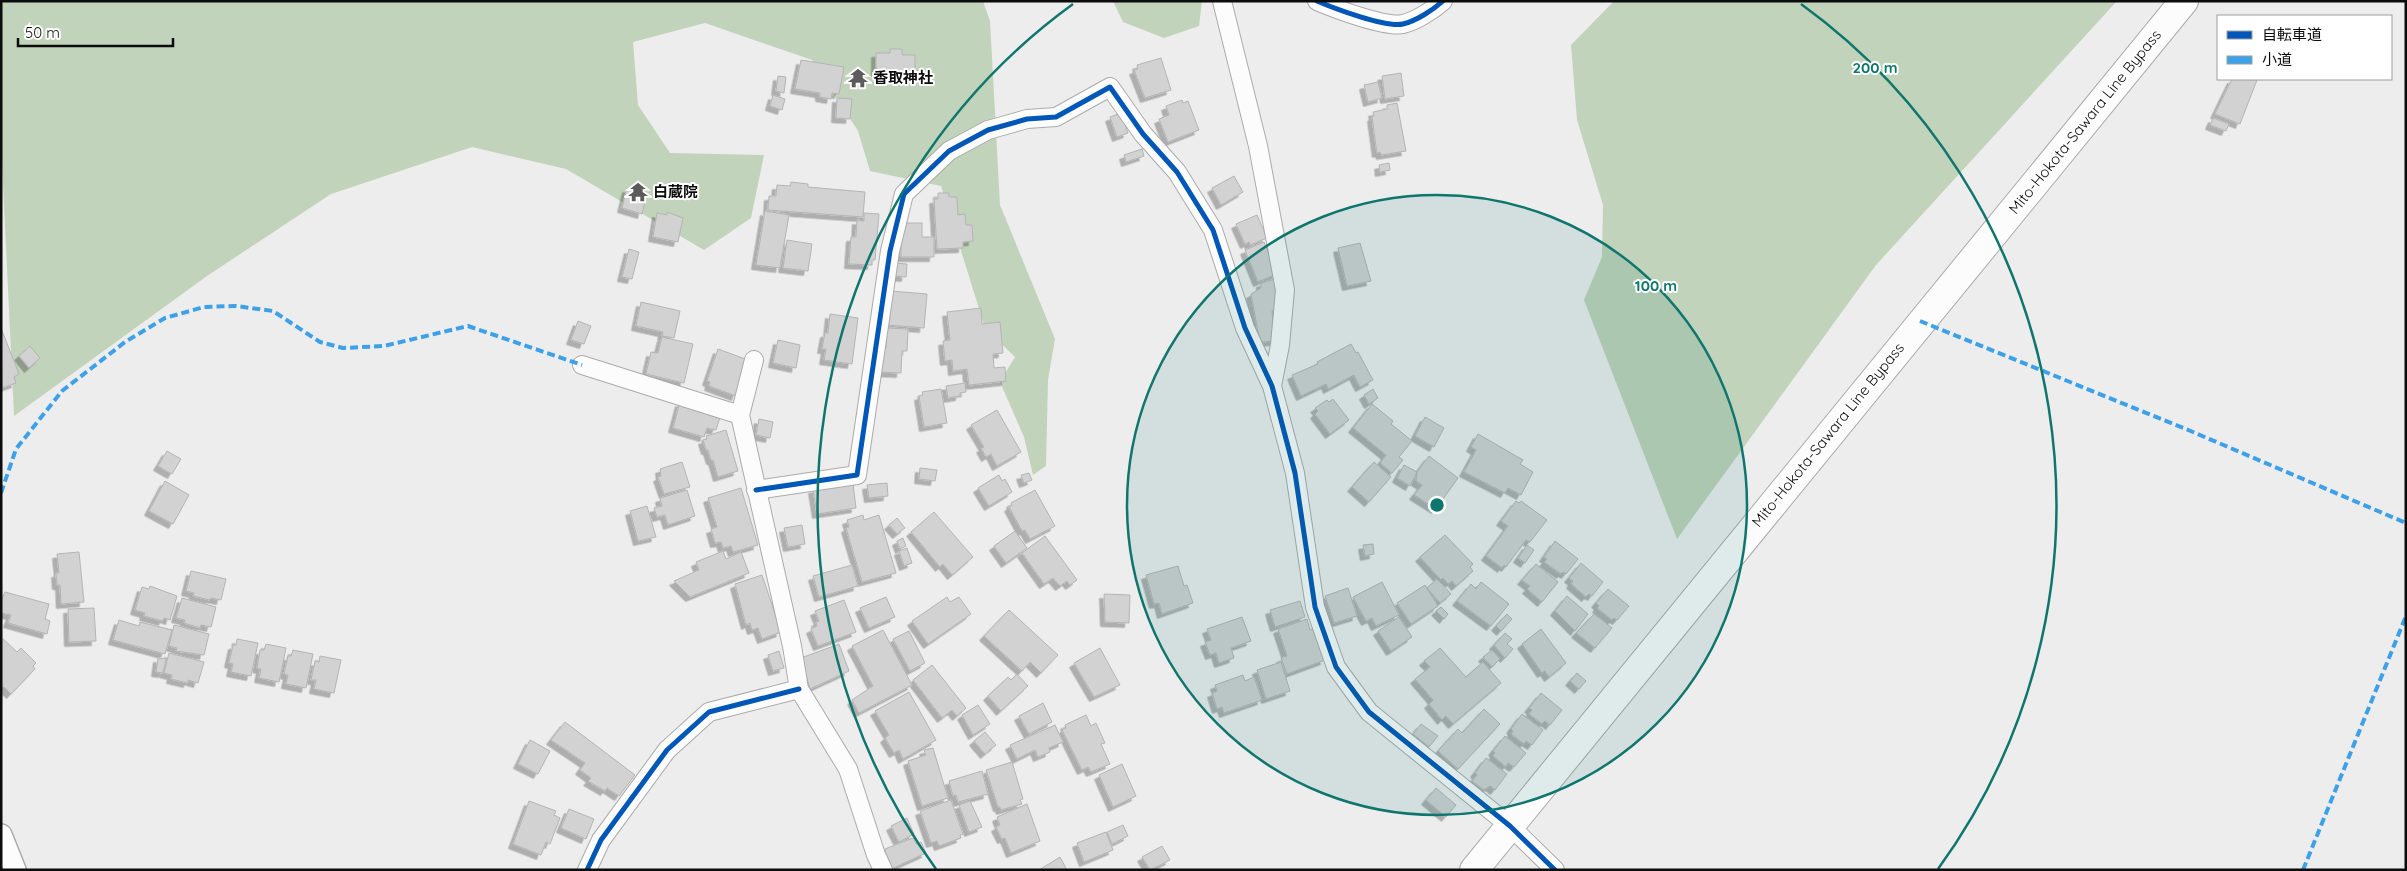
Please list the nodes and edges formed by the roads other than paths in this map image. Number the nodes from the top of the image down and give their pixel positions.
1 (1222, 1) edge
2 (1317, 1) edge
3 (1443, 1) edge
4 (2184, 1) edge
5 (754, 360) dead end
6 (582, 365) dead end
7 (1272, 386) junction
8 (740, 415) junction
9 (756, 490) junction
10 (798, 688) junction
11 (1510, 826) junction
12 (1, 835) edge
13 (15, 870) edge
14 (587, 870) edge
15 (884, 870) edge
16 (1474, 870) edge
17 (1555, 870) edge

1 - 7 street
2 - 3 street
4 - 11 main road, Mito-Hokota-Sawara Line Bypass
5 - 8 street
6 - 8 street
7 - 9 street
7 - 11 street
8 - 9 street
9 - 10 street
10 - 14 street
10 - 15 street
11 - 16 main road, Mito-Hokota-Sawara Line Bypass
11 - 17 street
12 - 13 street

